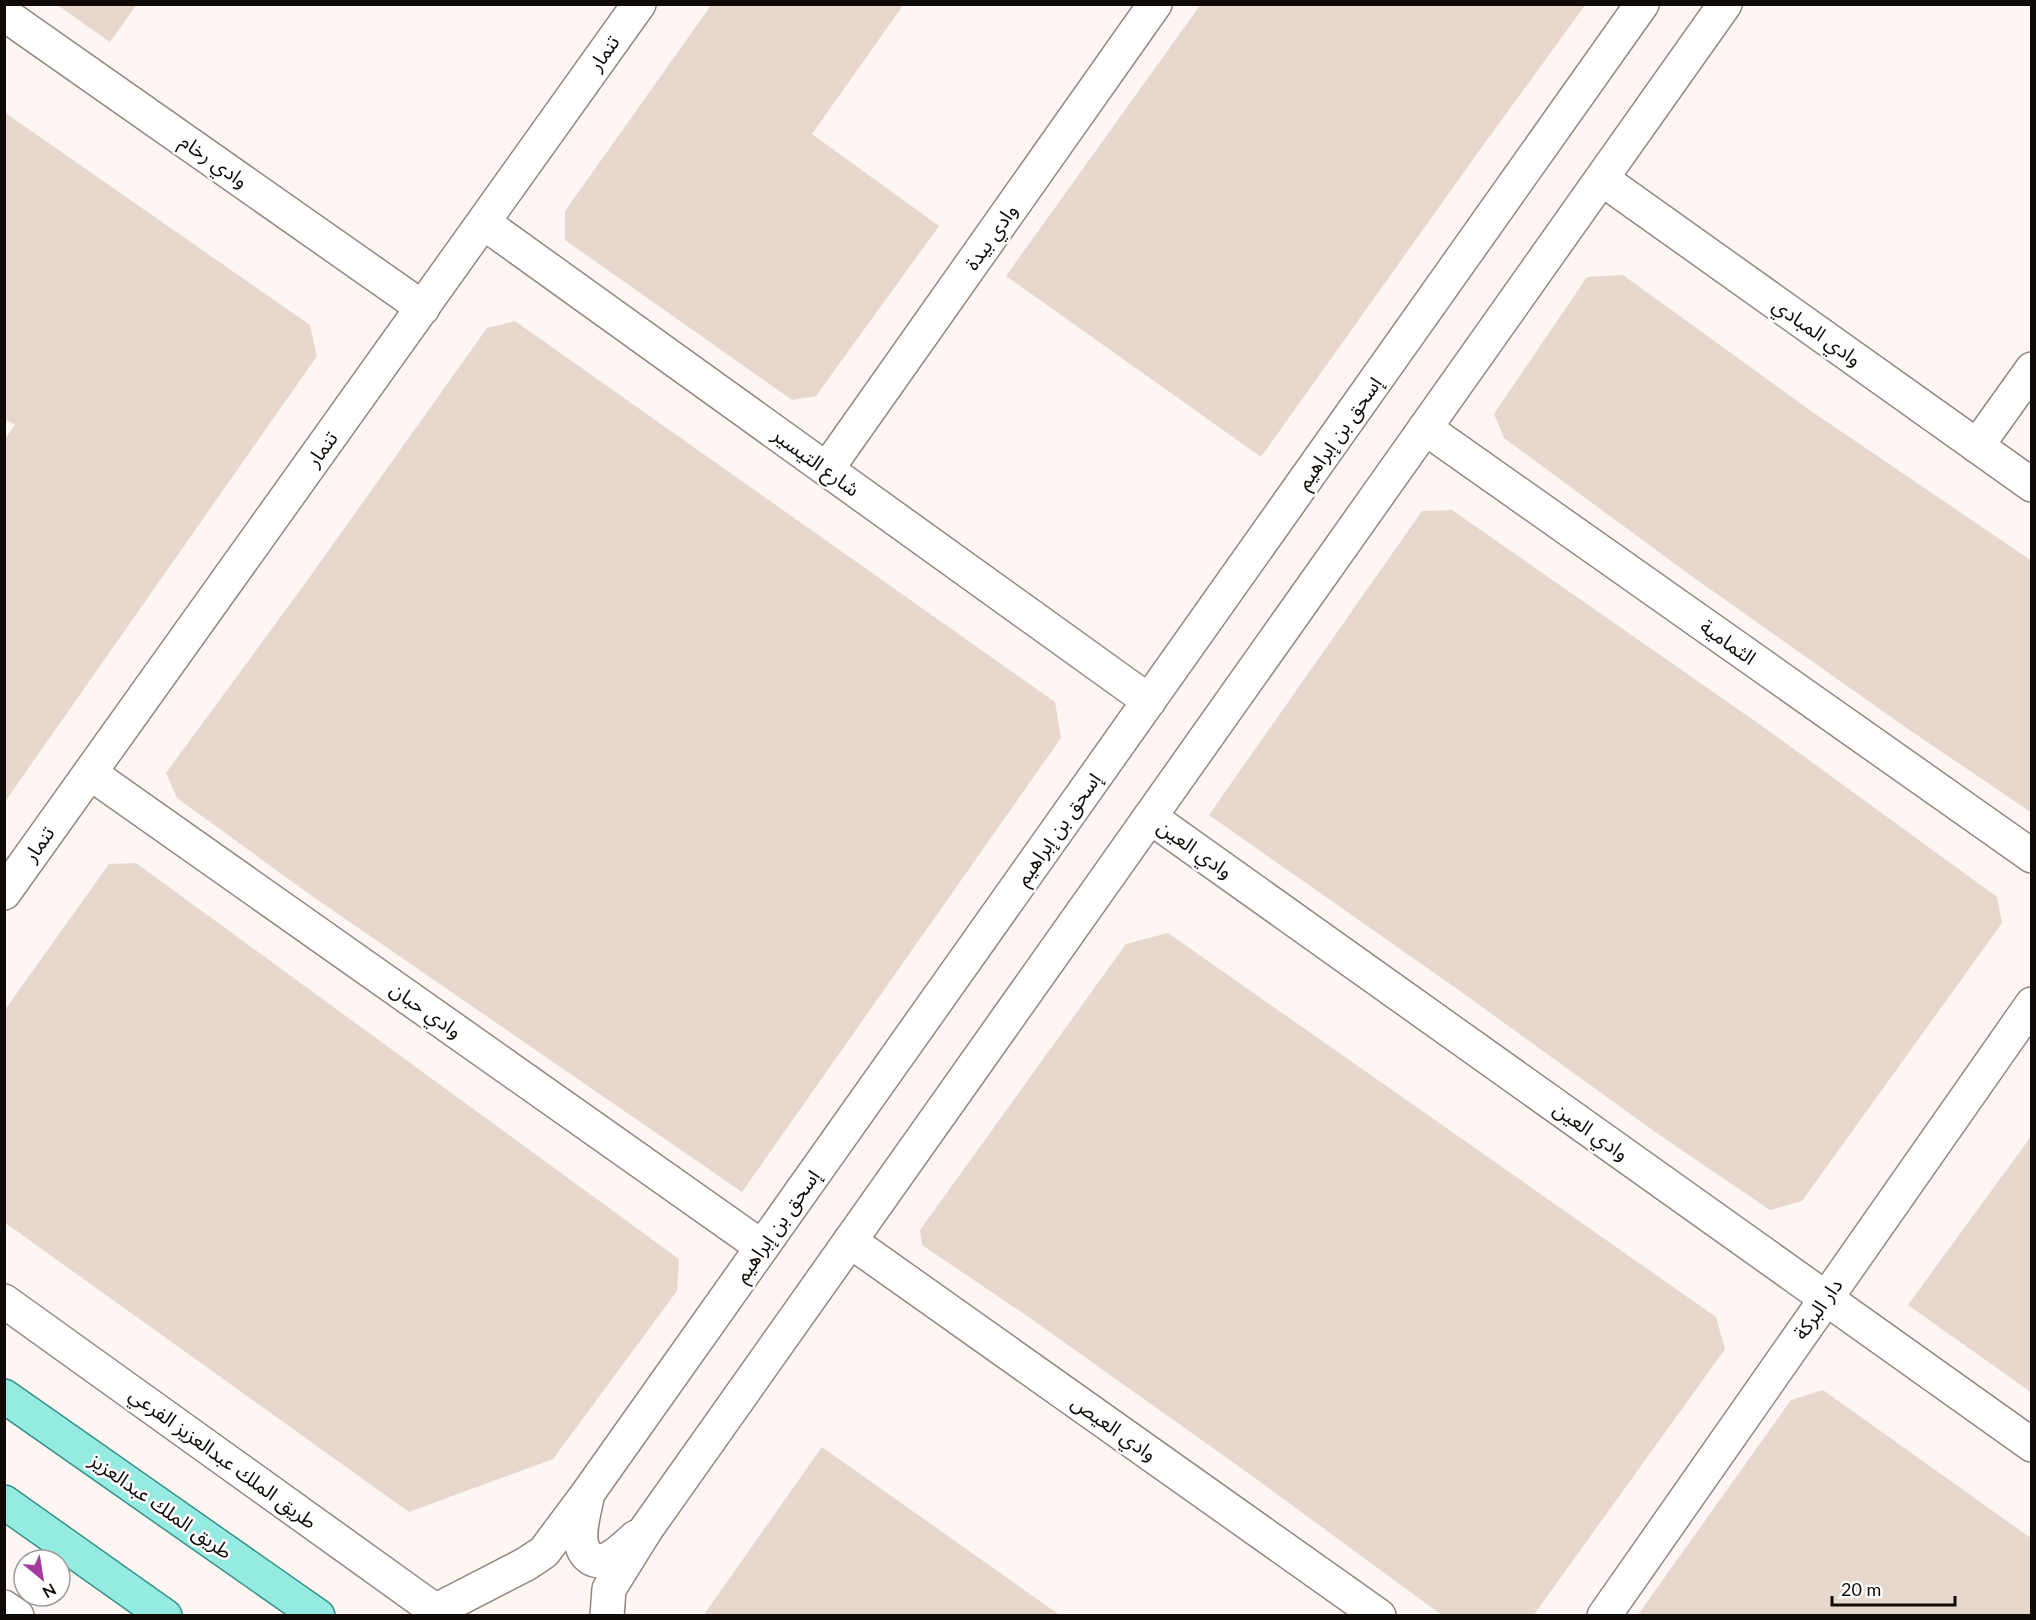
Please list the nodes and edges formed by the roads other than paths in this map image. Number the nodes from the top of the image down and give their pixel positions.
1 (639, 4) edge
2 (1155, 4) edge
3 (1642, 4) edge
4 (1725, 4) edge
5 (4, 14) edge
6 (1602, 179) junction
7 (484, 223) junction
8 (423, 308) junction
9 (2031, 369) edge
10 (1425, 429) junction
11 (1977, 446) junction
12 (827, 469) junction
13 (2031, 485) edge
14 (1149, 701) junction
15 (90, 773) junction
16 (1150, 817) junction
17 (2031, 856) edge
18 (4, 893) edge
19 (2031, 1004) edge
20 (850, 1241) junction
21 (762, 1247) junction
22 (1826, 1298) junction
23 (4, 1301) edge
24 (4, 1396) edge
25 (2031, 1445) edge
26 (588, 1493) junction
27 (4, 1502) edge
28 (647, 1528) junction
29 (4, 1606) edge
30 (439, 1613) edge
31 (17, 1616) edge
32 (165, 1616) edge
33 (318, 1616) edge
34 (608, 1616) edge
35 (1379, 1616) edge
36 (1604, 1616) edge

1 - 7 street, تنمار
2 - 12 street, وادي بيدة
3 - 14 street, إسحق بن إبراهيم
4 - 6 street
5 - 8 street, وادي رخام
6 - 10 street
6 - 11 street, وادي المبادي
7 - 8 street, تنمار
7 - 12 street, شارع التيسير
8 - 15 street, تنمار
9 - 11 street
10 - 16 street
10 - 17 street, الثمامية
11 - 13 street, وادي المبادي
12 - 14 street, شارع التيسير
14 - 21 street, إسحق بن إبراهيم
15 - 18 street, تنمار
15 - 21 street, وادي حبان
16 - 20 street
16 - 22 street, وادي العين
19 - 22 street, دار البركة
20 - 28 street
20 - 35 street, وادي العيص
21 - 26 street, إسحق بن إبراهيم
22 - 25 street, وادي العين
22 - 36 street, دار البركة
23 - 30 street, طريق الملك عبدالعزيز الفرعي
24 - 33 main road, طريق الملك عبدالعزيز
26 - 28 street
26 - 30 street, إسحق بن إبراهيم
27 - 32 main road
28 - 34 street
29 - 31 street

